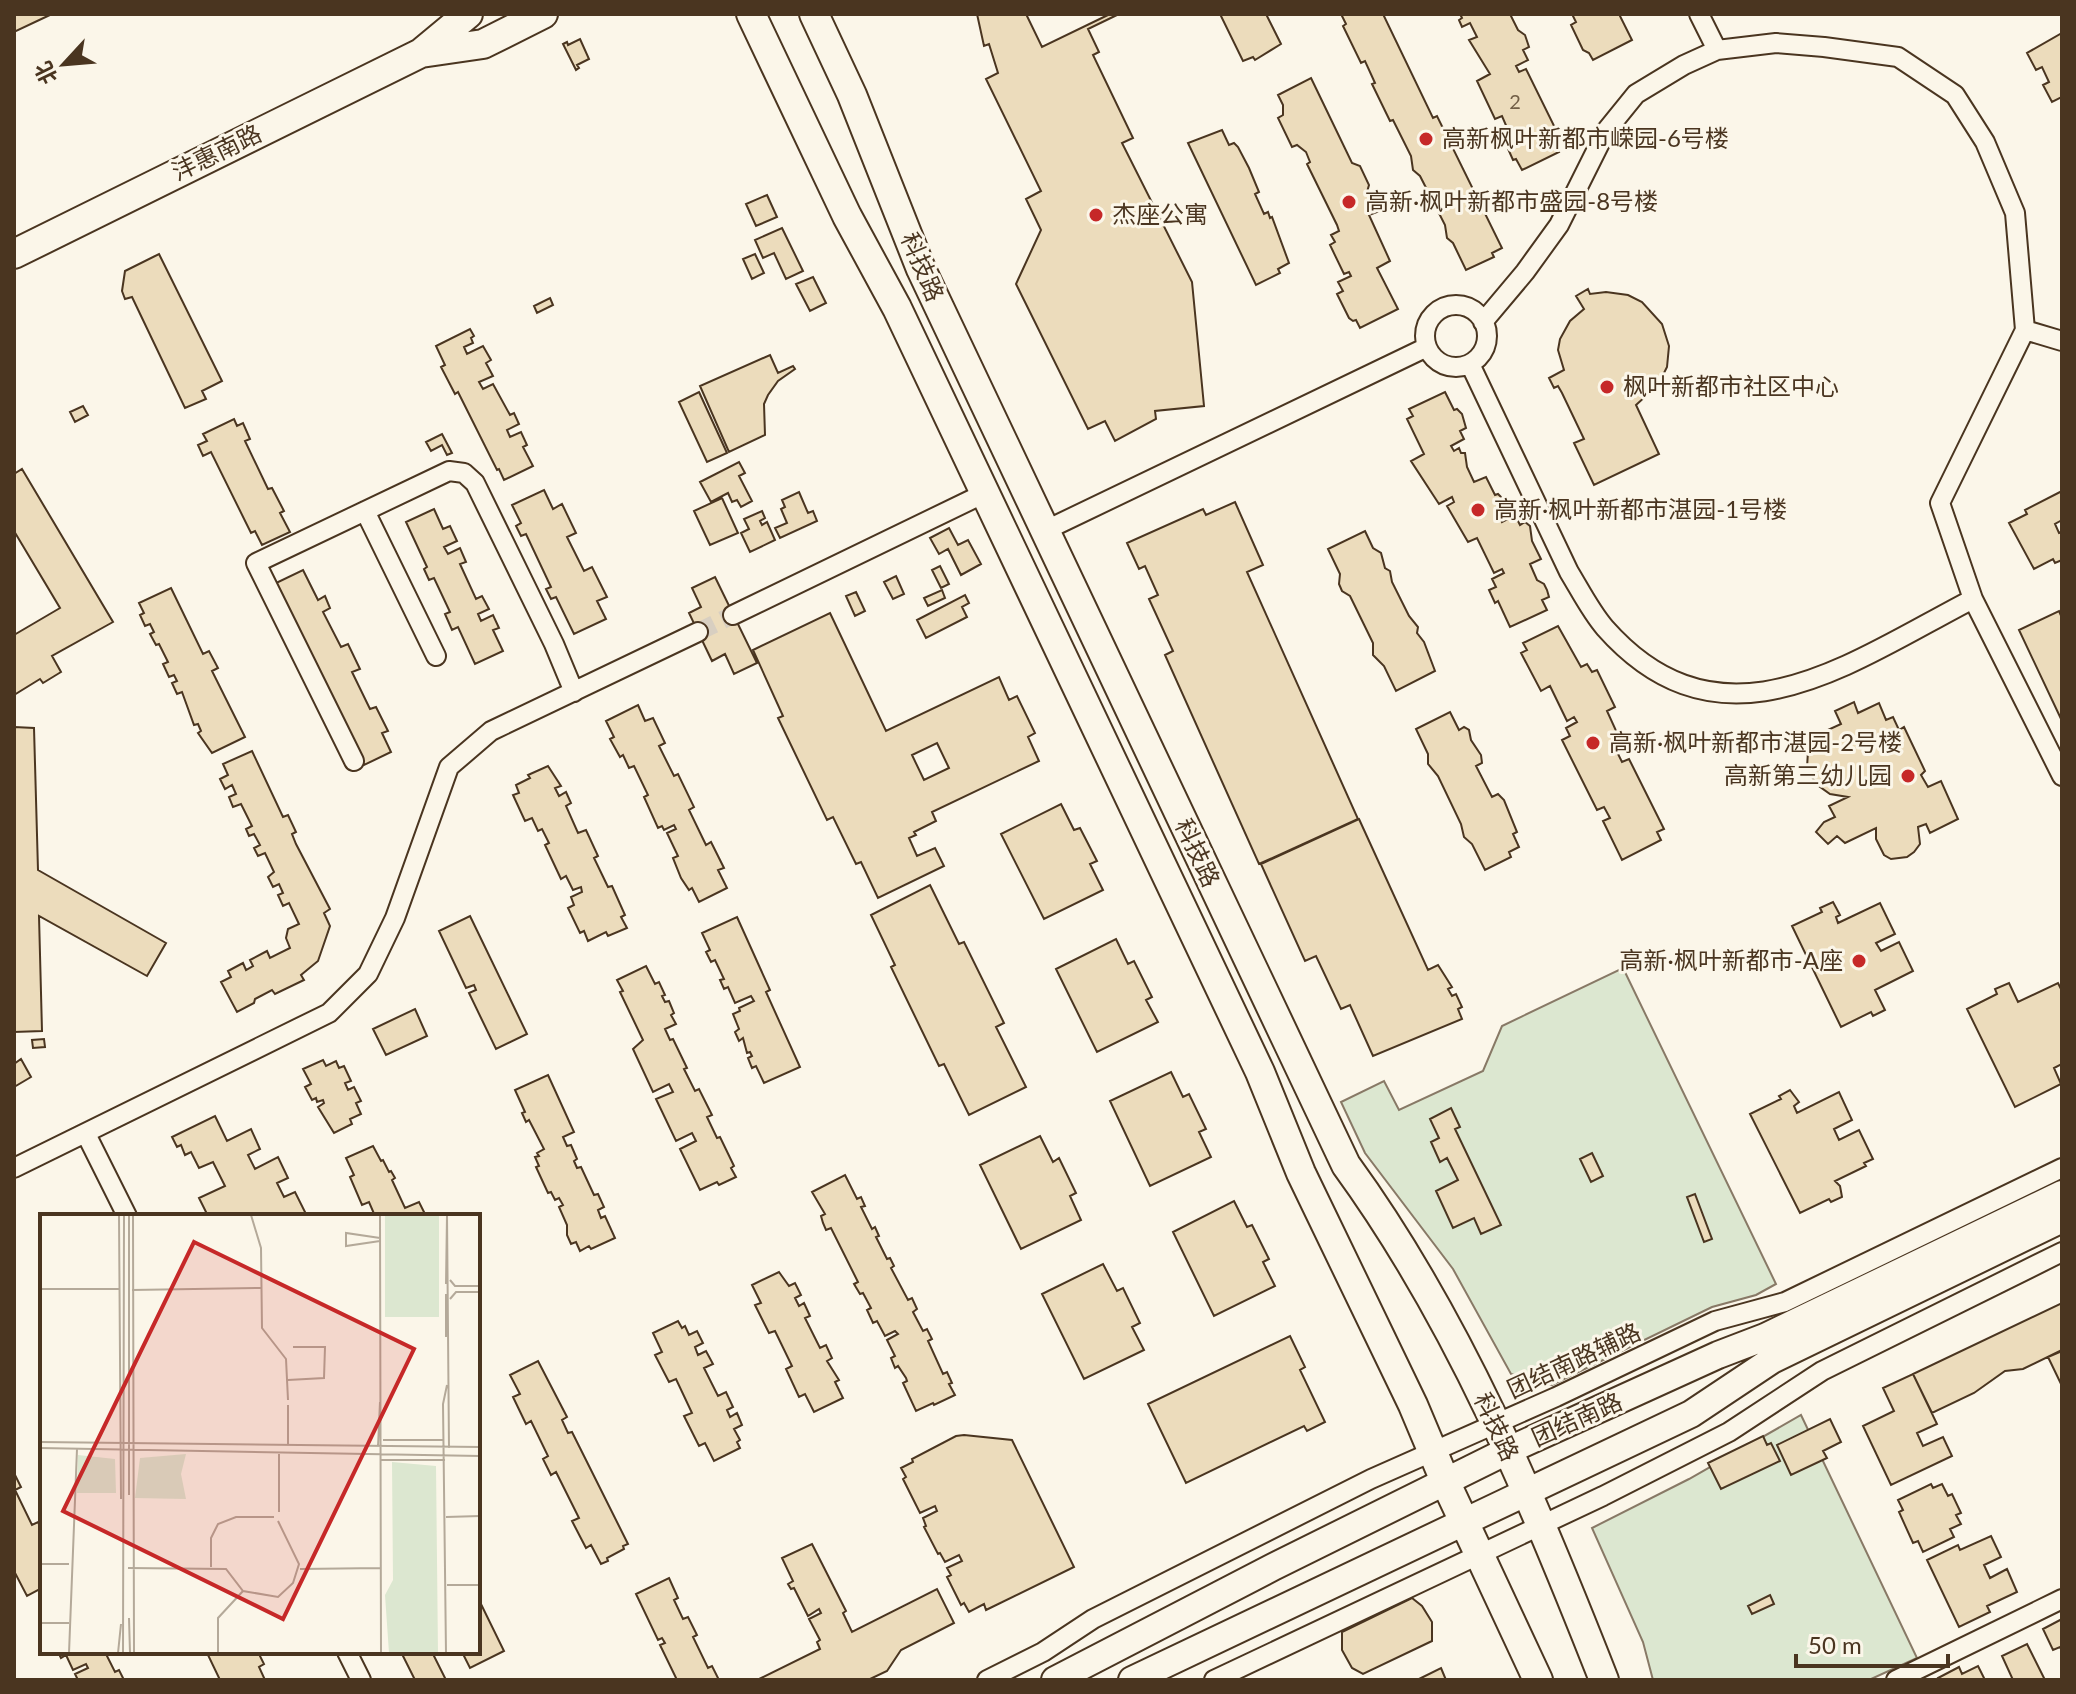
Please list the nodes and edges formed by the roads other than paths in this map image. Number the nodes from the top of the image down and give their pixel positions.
1 (443, 14) edge
2 (468, 14) edge
3 (543, 14) edge
4 (751, 14) edge
5 (814, 14) edge
6 (1699, 14) edge
7 (1717, 50) junction
8 (421, 53) junction
9 (14, 254) edge
10 (1483, 322) junction
11 (2025, 330) junction
12 (2062, 341) edge
13 (1427, 347) junction
14 (1470, 364) junction
15 (983, 494) junction
16 (365, 511) junction
17 (1044, 531) junction
18 (1973, 599) junction
19 (733, 615) tunnel mouth
20 (698, 632) tunnel mouth
21 (436, 656) dead end
22 (574, 692) junction
23 (354, 761) dead end
24 (2062, 776) edge
25 (86, 1134) junction
26 (14, 1168) edge
27 (2062, 1168) edge
28 (2062, 1194) edge
29 (126, 1214) edge
30 (2062, 1219) edge
31 (2062, 1252) edge
32 (1494, 1424) junction
33 (1507, 1451) junction
34 (1433, 1452) junction
35 (1445, 1481) junction
36 (1526, 1492) junction
37 (1464, 1522) junction
38 (1540, 1526) junction
39 (1480, 1554) junction
40 (2062, 1599) edge
41 (348, 1654) edge
42 (361, 1680) edge
43 (987, 1680) edge
44 (1055, 1680) edge
45 (1132, 1680) edge
46 (1214, 1680) edge
47 (1538, 1680) edge
48 (1604, 1680) edge
49 (1896, 1680) edge

1 - 8 main road
2 - 8 main road, 沣惠南路
3 - 8 main road, 沣惠南路
4 - 15 main road, 科技路
5 - 17 main road, 科技路
6 - 7 street
7 - 10 street
7 - 11 street
8 - 9 main road, 沣惠南路
10 - 13 street
10 - 14 street
11 - 12 street
11 - 18 street
13 - 14 street
13 - 17 street
14 - 18 street
15 - 19 street
15 - 34 main road, 科技路
16 - 21 street
16 - 22 street
16 - 23 street
17 - 32 main road, 科技路
18 - 24 street
20 - 22 street
22 - 25 street
25 - 26 street
25 - 29 street
27 - 32 street, 团结南路辅路
28 - 33 main road, 团结南路
30 - 36 main road, 团结南路
31 - 38 street
32 - 33 main road, 科技路
32 - 34 street, 团结南路辅路
33 - 35 main road, 团结南路
33 - 36 main road, 科技路
34 - 35 main road, 科技路
34 - 43 street, 团结南路辅路
35 - 37 main road, 科技路
35 - 44 main road, 团结南路
36 - 37 main road, 团结南路
36 - 38 main road, 科技路
37 - 39 main road, 科技路
37 - 45 main road, 团结南路
38 - 39 street
38 - 48 main road, 科技路
39 - 46 street
39 - 47 main road, 科技路
40 - 49 street
41 - 42 street

